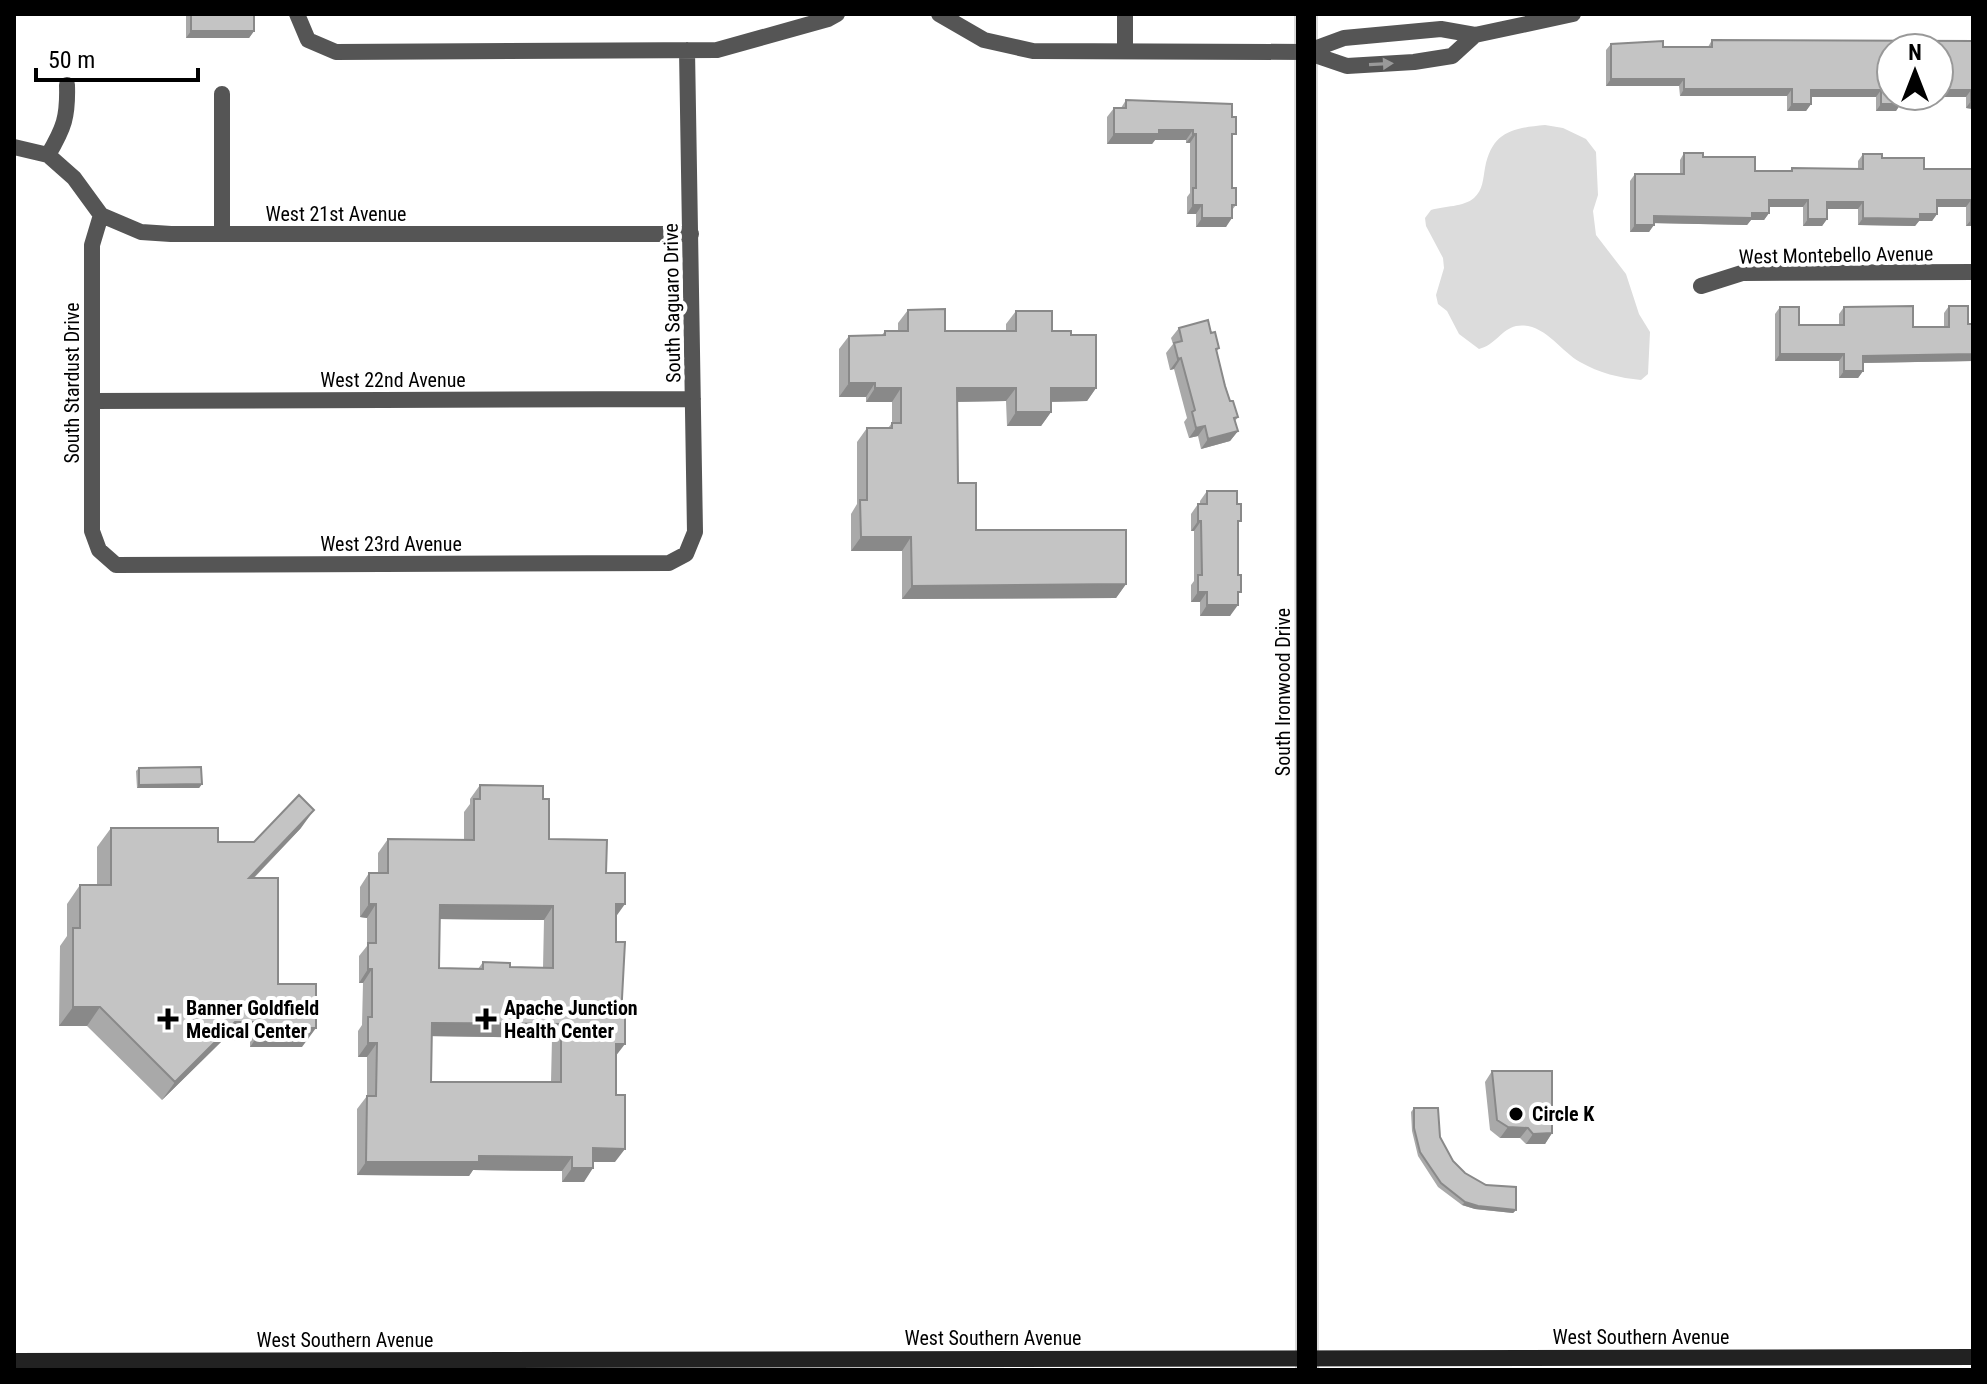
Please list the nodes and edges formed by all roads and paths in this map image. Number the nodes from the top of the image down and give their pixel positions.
1 (297, 14) edge
2 (837, 14) edge
3 (939, 14) edge
4 (1125, 14) edge
5 (1306, 14) edge
6 (1573, 14) edge
7 (1475, 35) junction
8 (687, 50) junction
9 (1125, 50) junction
10 (1306, 52) junction
11 (67, 85) dead end
12 (222, 94) dead end
13 (14, 147) edge
14 (48, 155) junction
15 (101, 215) junction
16 (222, 234) junction
17 (691, 234) junction
18 (1973, 272) edge
19 (1701, 286) dead end
20 (693, 399) junction
21 (92, 401) junction
22 (99, 550) joint
23 (686, 554) joint
24 (1973, 1357) edge
25 (14, 1361) edge
26 (1307, 1364) edge

1 - 8 street
2 - 8 street
3 - 9 street
4 - 9 street
5 - 10 main road, South Ironwood Drive
6 - 7 street
7 - 10 street
10 -> 7 street
8 - 17 street, South Saguaro Drive
9 - 10 street
10 - 26 main road, South Ironwood Drive
11 - 14 street
12 - 16 street
13 - 14 street
14 - 15 street
15 - 16 street, West 21st Avenue
15 - 21 street, South Stardust Drive
16 - 17 street, West 21st Avenue
17 - 20 street, South Saguaro Drive
18 - 19 street, West Montebello Avenue
20 - 21 street, West 22nd Avenue
20 - 23 street, South Saguaro Drive
21 - 22 street, South Stardust Drive
22 - 23 street, West 23rd Avenue
24 - 26 main road, West Southern Avenue
25 - 26 main road, West Southern Avenue

